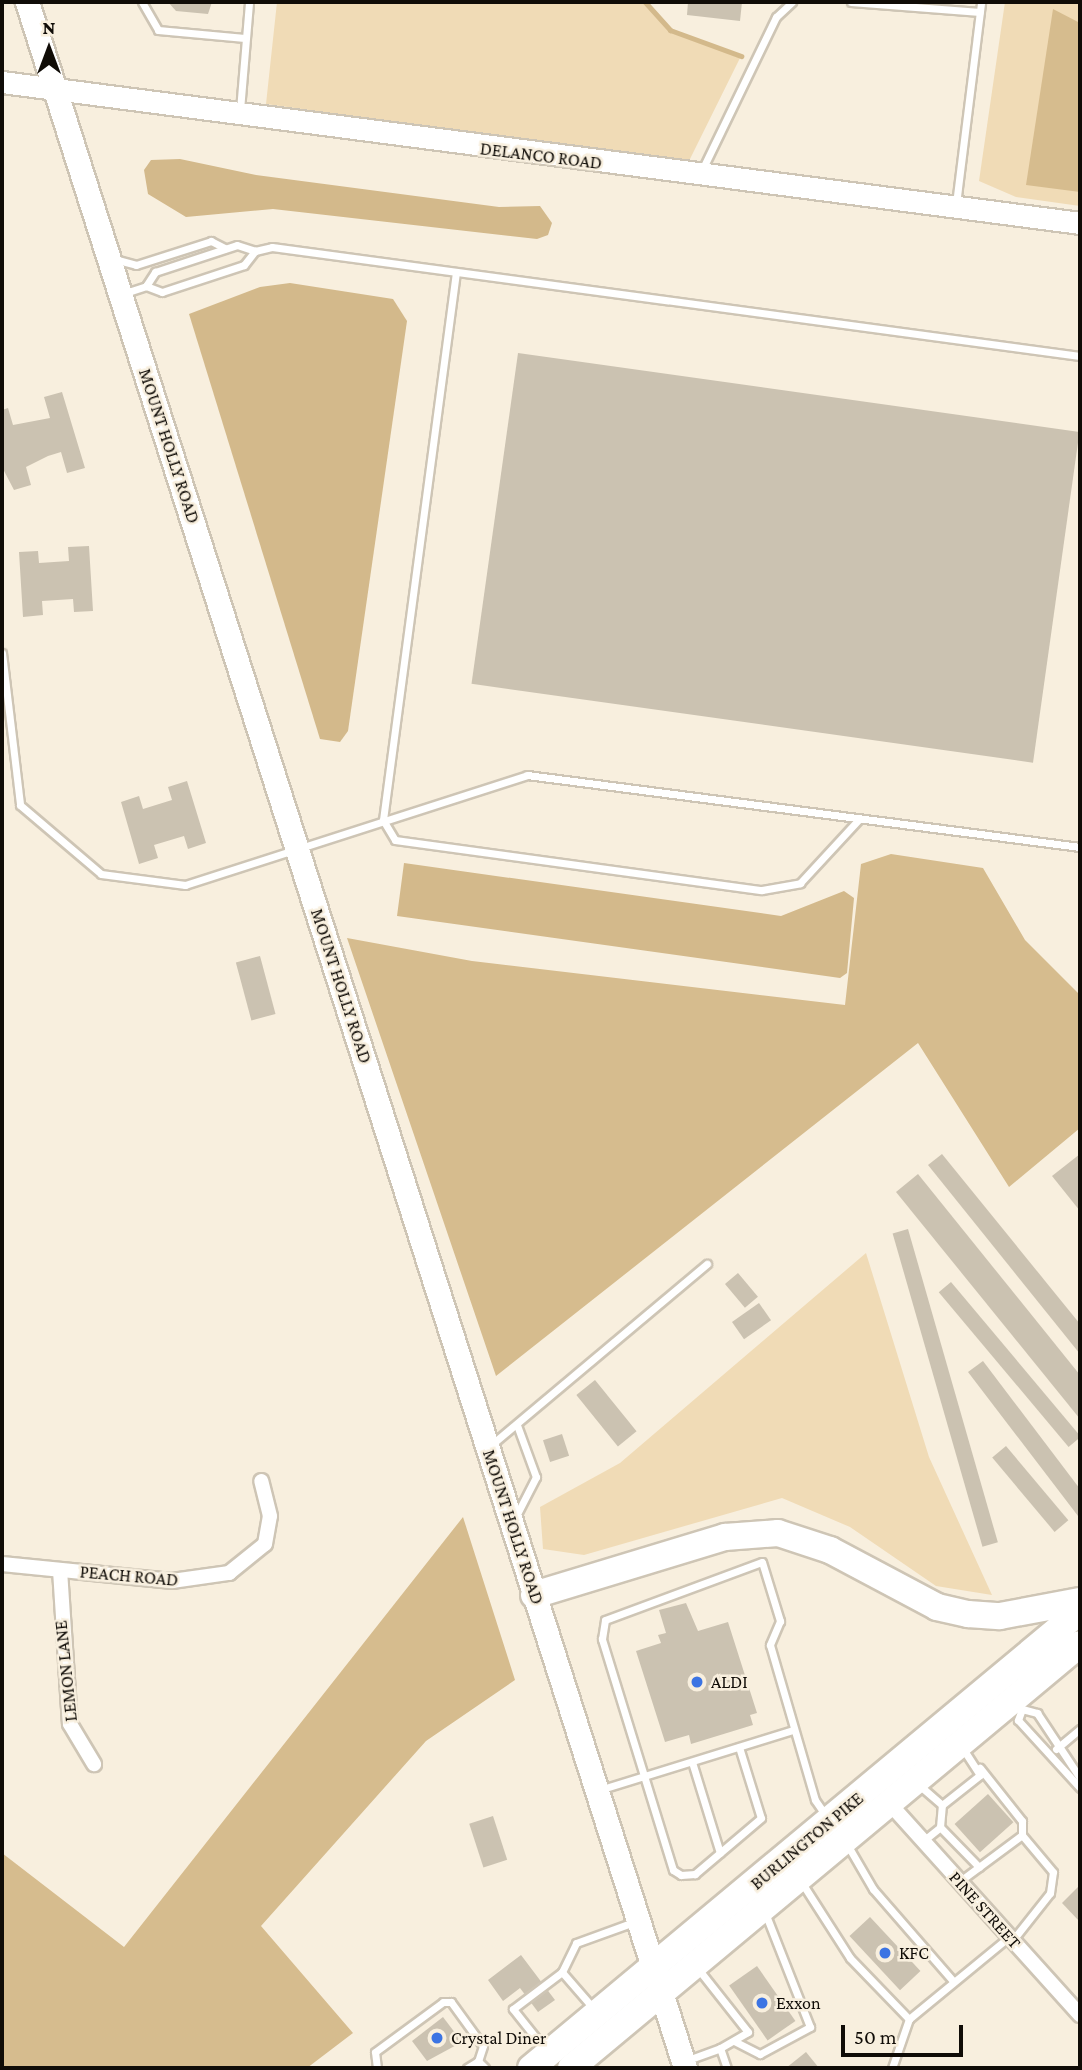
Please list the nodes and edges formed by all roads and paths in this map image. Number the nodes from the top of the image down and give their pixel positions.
1 (27, 2) edge
2 (142, 2) edge
3 (249, 2) edge
4 (792, 2) edge
5 (851, 2) edge
6 (981, 2) edge
7 (926, 3) edge
8 (980, 12) junction
9 (245, 38) junction
10 (2, 82) edge
11 (51, 88) junction
12 (240, 118) junction
13 (700, 176) junction
14 (956, 208) junction
15 (1080, 223) edge
16 (226, 249) junction
17 (255, 251) junction
18 (108, 257) junction
19 (456, 271) junction
20 (146, 286) junction
21 (120, 295) junction
22 (1080, 356) edge
23 (2, 653) edge
24 (859, 819) junction
25 (383, 820) junction
26 (1080, 847) edge
27 (297, 849) junction
28 (707, 1264) dead end
29 (517, 1424) junction
30 (487, 1448) junction
31 (261, 1481) dead end
32 (511, 1522) junction
33 (2, 1564) edge
34 (60, 1570) junction
35 (534, 1595) junction
36 (1080, 1601) edge
37 (1080, 1611) edge
38 (1080, 1644) edge
39 (1018, 1705) junction
40 (1080, 1729) edge
41 (793, 1730) junction
42 (960, 1745) junction
43 (740, 1747) junction
44 (1056, 1749) junction
45 (692, 1762) junction
46 (94, 1764) dead end
47 (980, 1768) junction
48 (644, 1777) junction
49 (1080, 1778) edge
50 (916, 1782) junction
51 (1080, 1788) edge
52 (598, 1790) junction
53 (890, 1804) junction
54 (942, 1805) junction
55 (830, 1820) junction
56 (940, 1827) junction
57 (1022, 1835) junction
58 (923, 1841) junction
59 (845, 1842) junction
60 (720, 1853) junction
61 (979, 1867) junction
62 (801, 1879) junction
63 (959, 1881) junction
64 (764, 1910) junction
65 (638, 1920) junction
66 (1010, 1939) junction
67 (696, 1967) junction
68 (562, 1972) junction
69 (654, 1972) junction
70 (952, 1980) junction
71 (660, 1997) junction
72 (599, 2015) junction
73 (1080, 2015) edge
74 (909, 2019) junction
75 (734, 2041) junction
76 (720, 2048) junction
77 (478, 2061) junction
78 (550, 2064) edge
79 (684, 2065) edge
80 (377, 2068) edge
81 (467, 2068) edge
82 (485, 2068) edge
83 (727, 2068) edge
84 (892, 2068) edge

1 - 11 main road, MOUNT HOLLY ROAD
2 - 9 lane
3 - 9 lane
4 - 13 lane
5 - 7 lane
6 - 8 lane
7 - 8 lane
8 - 14 lane
9 - 12 lane
10 - 11 street, DELANCO ROAD
11 - 12 street, DELANCO ROAD
11 - 18 main road, MOUNT HOLLY ROAD
12 - 13 street, DELANCO ROAD
13 - 14 street, DELANCO ROAD
14 - 15 street, DELANCO ROAD
16 - 17 lane
16 - 18 lane
16 - 20 lane
17 - 19 lane
17 - 20 lane
18 - 21 main road, MOUNT HOLLY ROAD
19 - 22 lane
19 - 25 lane
20 - 21 lane
21 - 27 main road, MOUNT HOLLY ROAD
23 - 27 lane
24 - 25 lane
24 - 25 lane
24 - 26 lane
25 - 27 lane
27 - 30 main road, MOUNT HOLLY ROAD
28 - 29 lane
29 - 30 lane
29 - 32 lane
30 - 32 main road, MOUNT HOLLY ROAD
31 - 34 street, PEACH ROAD
32 - 35 main road, MOUNT HOLLY ROAD
33 - 34 street, PEACH ROAD
34 - 46 street, LEMON LANE
35 - 36 highway
35 - 52 main road, MOUNT HOLLY ROAD
37 - 55 highway, BURLINGTON PIKE
38 - 39 highway, BURLINGTON PIKE
39 - 42 highway, BURLINGTON PIKE
39 - 44 lane
39 - 51 lane
40 - 44 lane
41 - 43 lane
41 - 48 lane
41 - 55 lane
42 - 47 lane
42 - 50 highway, BURLINGTON PIKE
43 - 45 lane
43 - 60 lane
44 - 49 lane
45 - 48 lane
45 - 60 lane
47 - 54 lane
47 - 57 lane
48 - 52 lane
48 - 60 lane
50 - 53 highway, BURLINGTON PIKE
50 - 54 lane
52 - 65 main road, MOUNT HOLLY ROAD
53 - 58 street, PINE STREET
53 - 59 highway, BURLINGTON PIKE
54 - 56 lane
55 - 69 highway, BURLINGTON PIKE
56 - 58 lane
56 - 61 lane
57 - 61 lane
57 - 66 lane
58 - 63 street, PINE STREET
59 - 62 highway, BURLINGTON PIKE
59 - 70 lane
61 - 63 lane
62 - 64 highway, BURLINGTON PIKE
62 - 74 lane
63 - 66 street, PINE STREET
64 - 67 highway, BURLINGTON PIKE
64 - 75 lane
65 - 68 lane
65 - 69 main road, MOUNT HOLLY ROAD
66 - 70 lane
66 - 73 street, PINE STREET
67 - 71 highway, BURLINGTON PIKE
67 - 75 lane
68 - 72 lane
68 - 78 lane
69 - 71 main road, MOUNT HOLLY ROAD
69 - 72 highway, BURLINGTON PIKE
70 - 74 lane
71 - 78 highway, BURLINGTON PIKE
71 - 79 main road, MOUNT HOLLY ROAD
72 - 78 highway, BURLINGTON PIKE
74 - 84 lane
75 - 76 lane
76 - 79 lane
76 - 83 lane
77 - 80 lane
77 - 81 lane
77 - 82 lane

